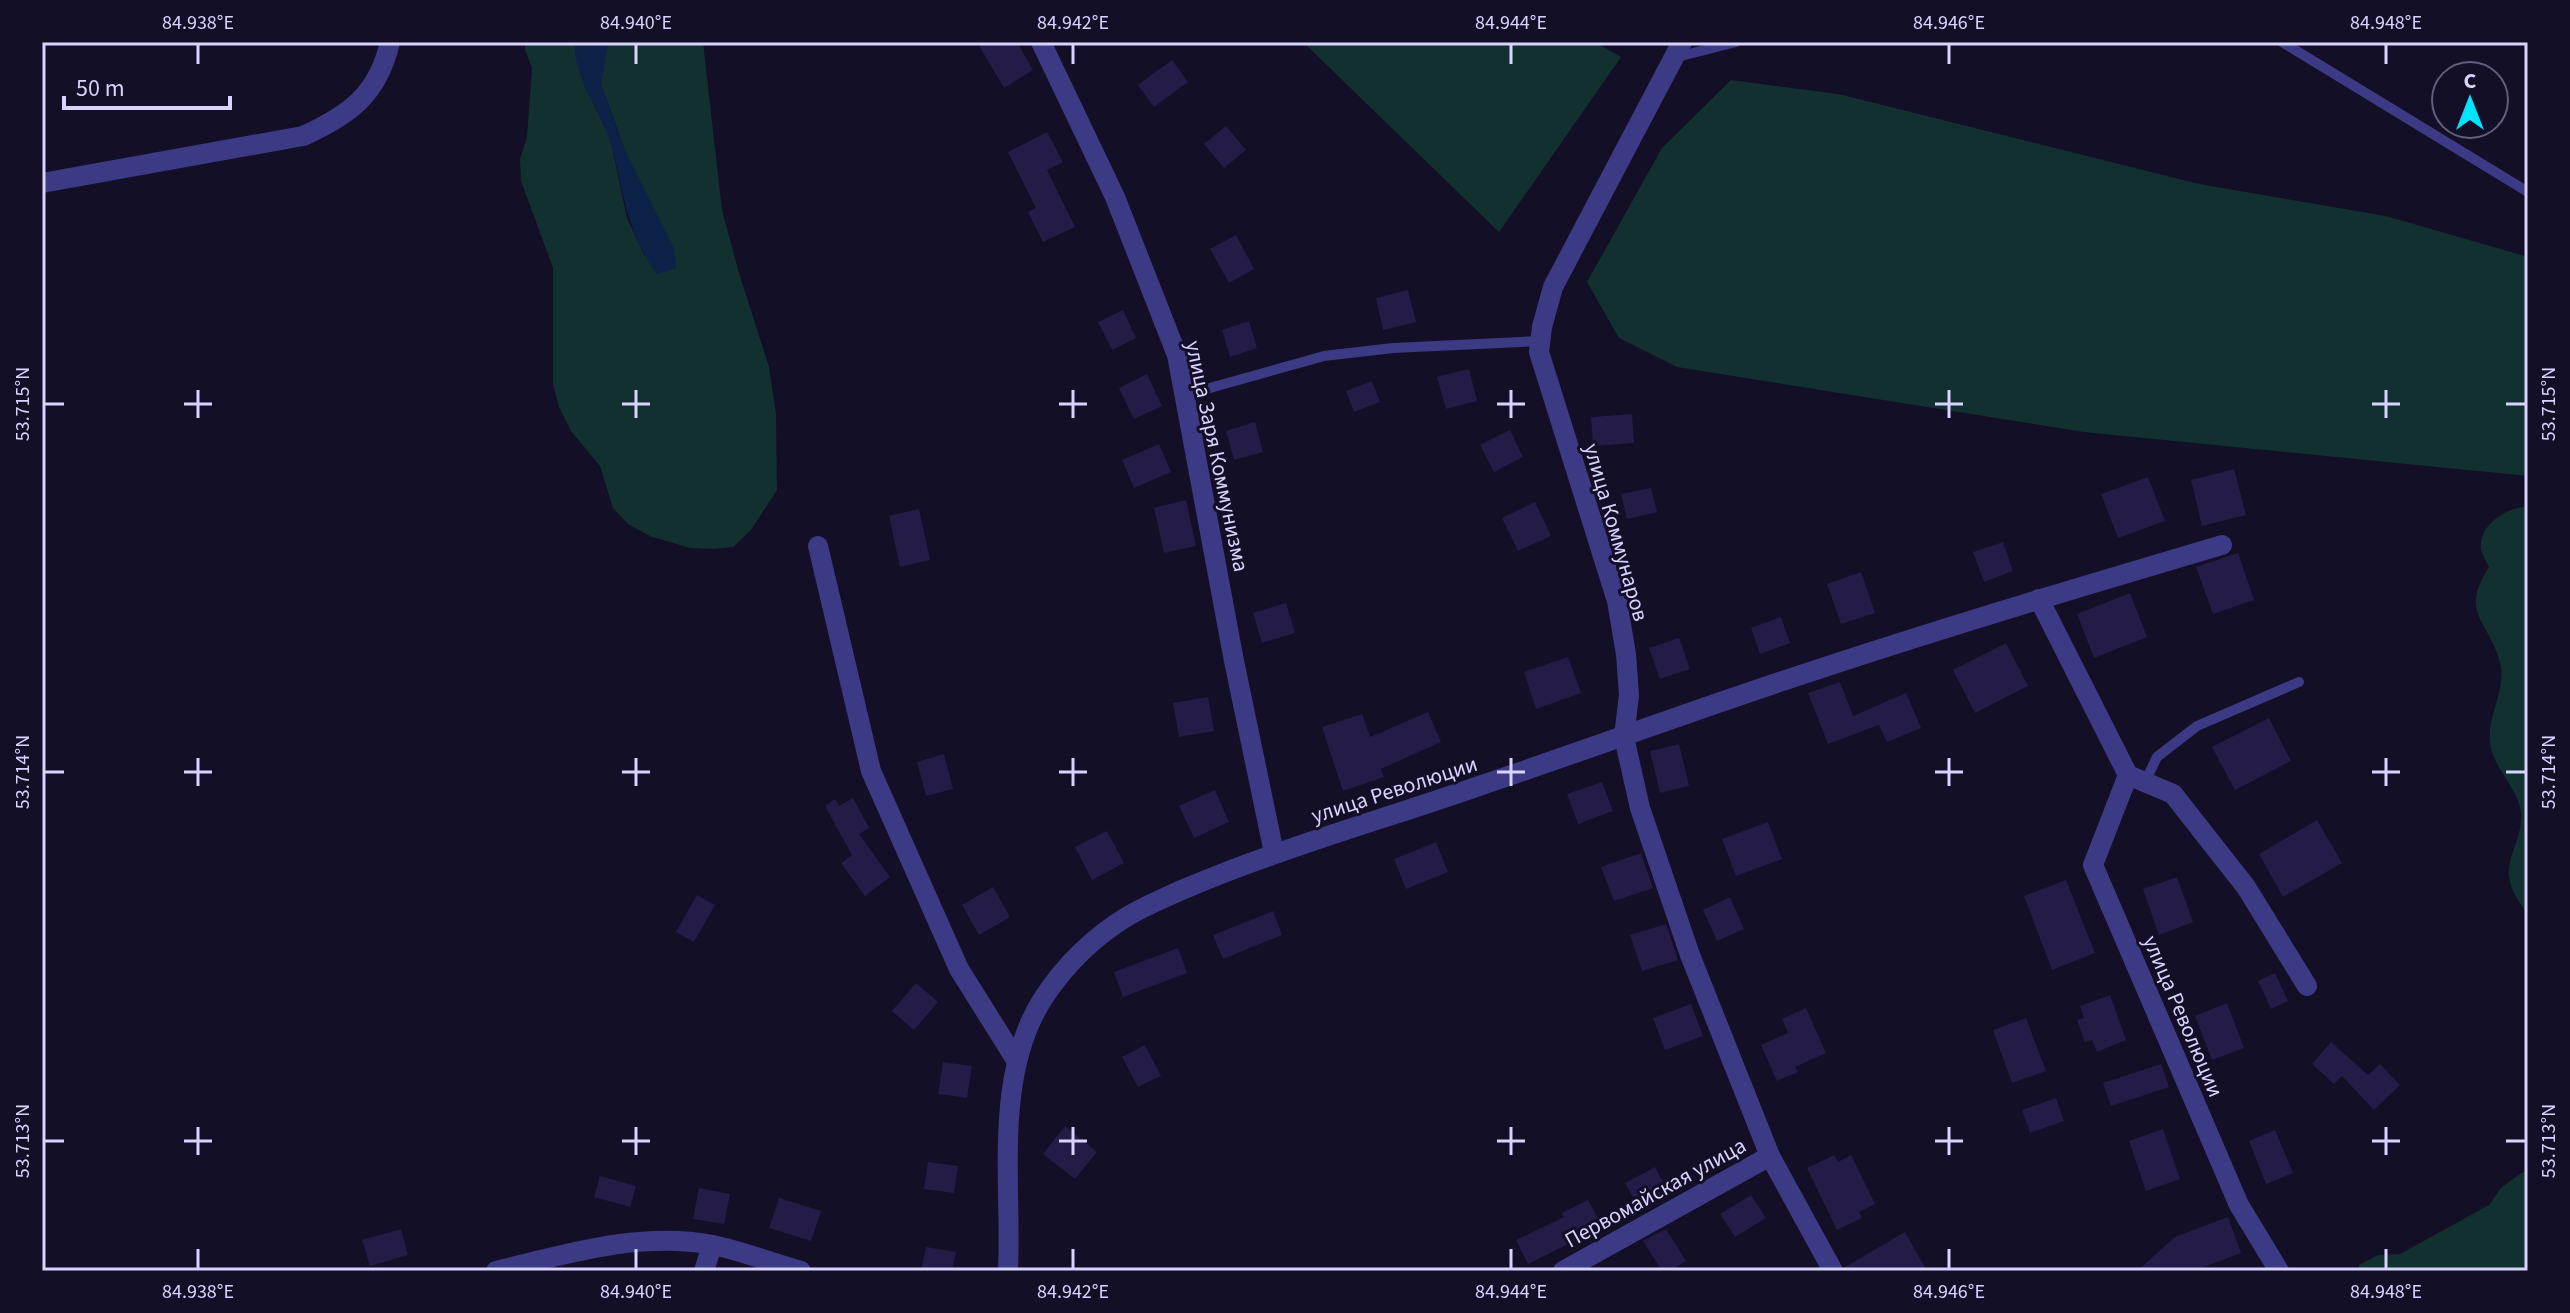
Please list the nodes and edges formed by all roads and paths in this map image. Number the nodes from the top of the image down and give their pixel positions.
1 (390, 42) edge
2 (1041, 42) edge
3 (1736, 42) edge
4 (2282, 42) edge
5 (1678, 50) edge
6 (42, 183) edge
7 (2528, 192) edge
8 (1541, 341) junction
9 (1185, 395) junction
10 (2222, 545) dead end
11 (818, 546) dead end
12 (2039, 599) junction
13 (2299, 682) dead end
14 (1624, 737) junction
15 (2137, 778) junction
16 (1274, 853) junction
17 (2307, 986) dead end
18 (1016, 1060) junction
19 (1770, 1156) junction
20 (712, 1245) junction
21 (496, 1271) edge
22 (704, 1271) edge
23 (801, 1271) edge
24 (1008, 1271) edge
25 (1563, 1271) edge
26 (1833, 1271) edge
27 (2279, 1271) edge

1 - 6 street
2 - 9 street, улица Заря Коммунизма
3 - 5 lane
4 - 7 lane
5 - 8 street, улица Коммунаров
8 - 9 lane
8 - 14 street, улица Коммунаров
9 - 16 street, улица Заря Коммунизма
10 - 12 street, улица Революции
11 - 18 street
12 - 14 street, улица Революции
12 - 15 street
13 - 15 lane
14 - 16 street, улица Революции
14 - 19 street, улица Коммунаров
15 - 17 street
15 - 27 street, улица Революции
16 - 18 street, улица Революции
18 - 24 street, улица Революции
19 - 25 street, Первомайская улица
19 - 26 street, улица Коммунаров
20 - 21 street
20 - 22 street
20 - 23 street

